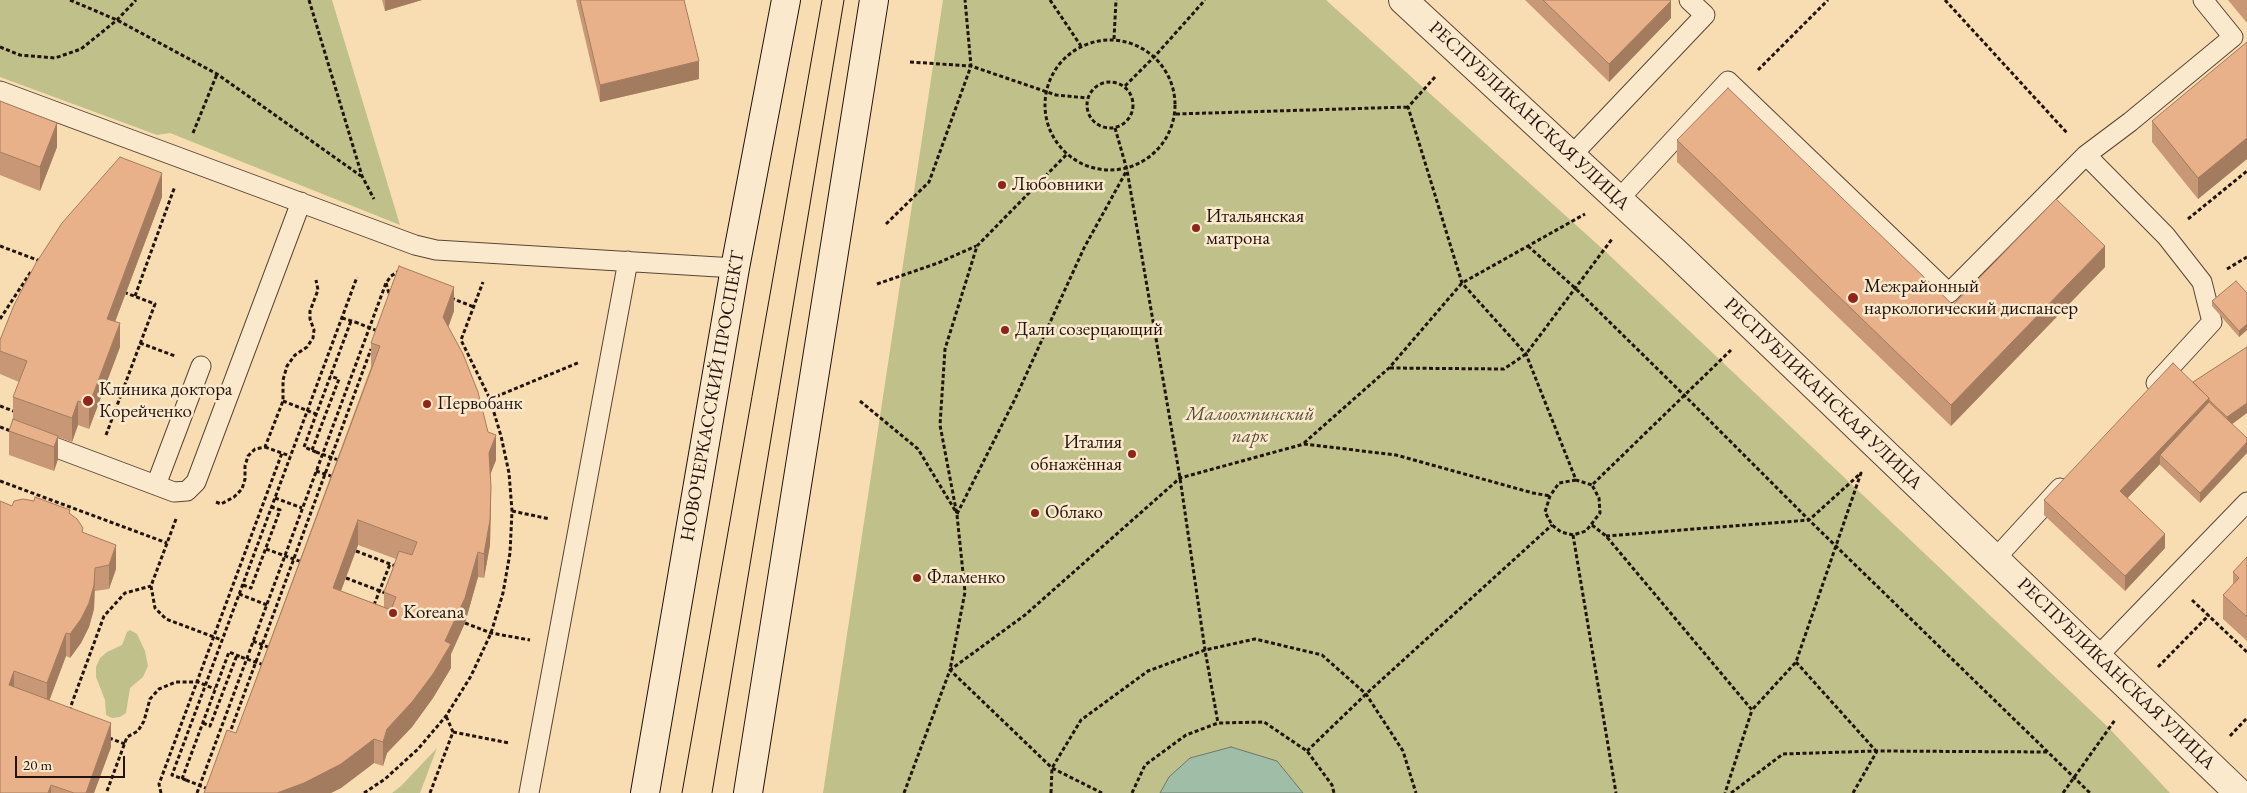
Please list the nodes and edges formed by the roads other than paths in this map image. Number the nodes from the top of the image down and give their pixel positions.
1 (786, 0) edge
2 (874, 0) edge
3 (1403, 0) edge
4 (1689, 0) edge
5 (2202, 0) edge
6 (0, 91) edge
7 (1572, 155) junction
8 (2086, 155) junction
9 (1619, 198) junction
10 (301, 202) junction
11 (628, 262) junction
12 (735, 268) junction
13 (201, 366) road end
14 (2145, 396) edge
15 (41, 442) edge
16 (2071, 477) edge
17 (156, 485) junction
18 (2247, 502) edge
19 (1995, 560) junction
20 (2098, 656) junction
21 (529, 793) edge
22 (645, 793) edge
23 (748, 793) edge
24 (2238, 793) edge

1 - 12 main road, НОВОЧЕРКАССКИЙ ПРОСПЕКТ
2 - 23 main road
3 - 7 main road, РЕСПУБЛИКАНСКАЯ УЛИЦА
4 - 7 lane
5 - 8 lane
6 - 10 lane
7 - 9 main road, РЕСПУБЛИКАНСКАЯ УЛИЦА
8 - 9 lane
8 - 14 lane
9 - 19 main road, РЕСПУБЛИКАНСКАЯ УЛИЦА
10 - 11 lane
10 - 17 lane
11 - 12 lane
11 - 21 lane
12 - 22 main road, НОВОЧЕРКАССКИЙ ПРОСПЕКТ
13 - 17 lane
15 - 17 lane
16 - 19 lane
18 - 20 lane
19 - 20 main road, РЕСПУБЛИКАНСКАЯ УЛИЦА
20 - 24 main road, РЕСПУБЛИКАНСКАЯ УЛИЦА

